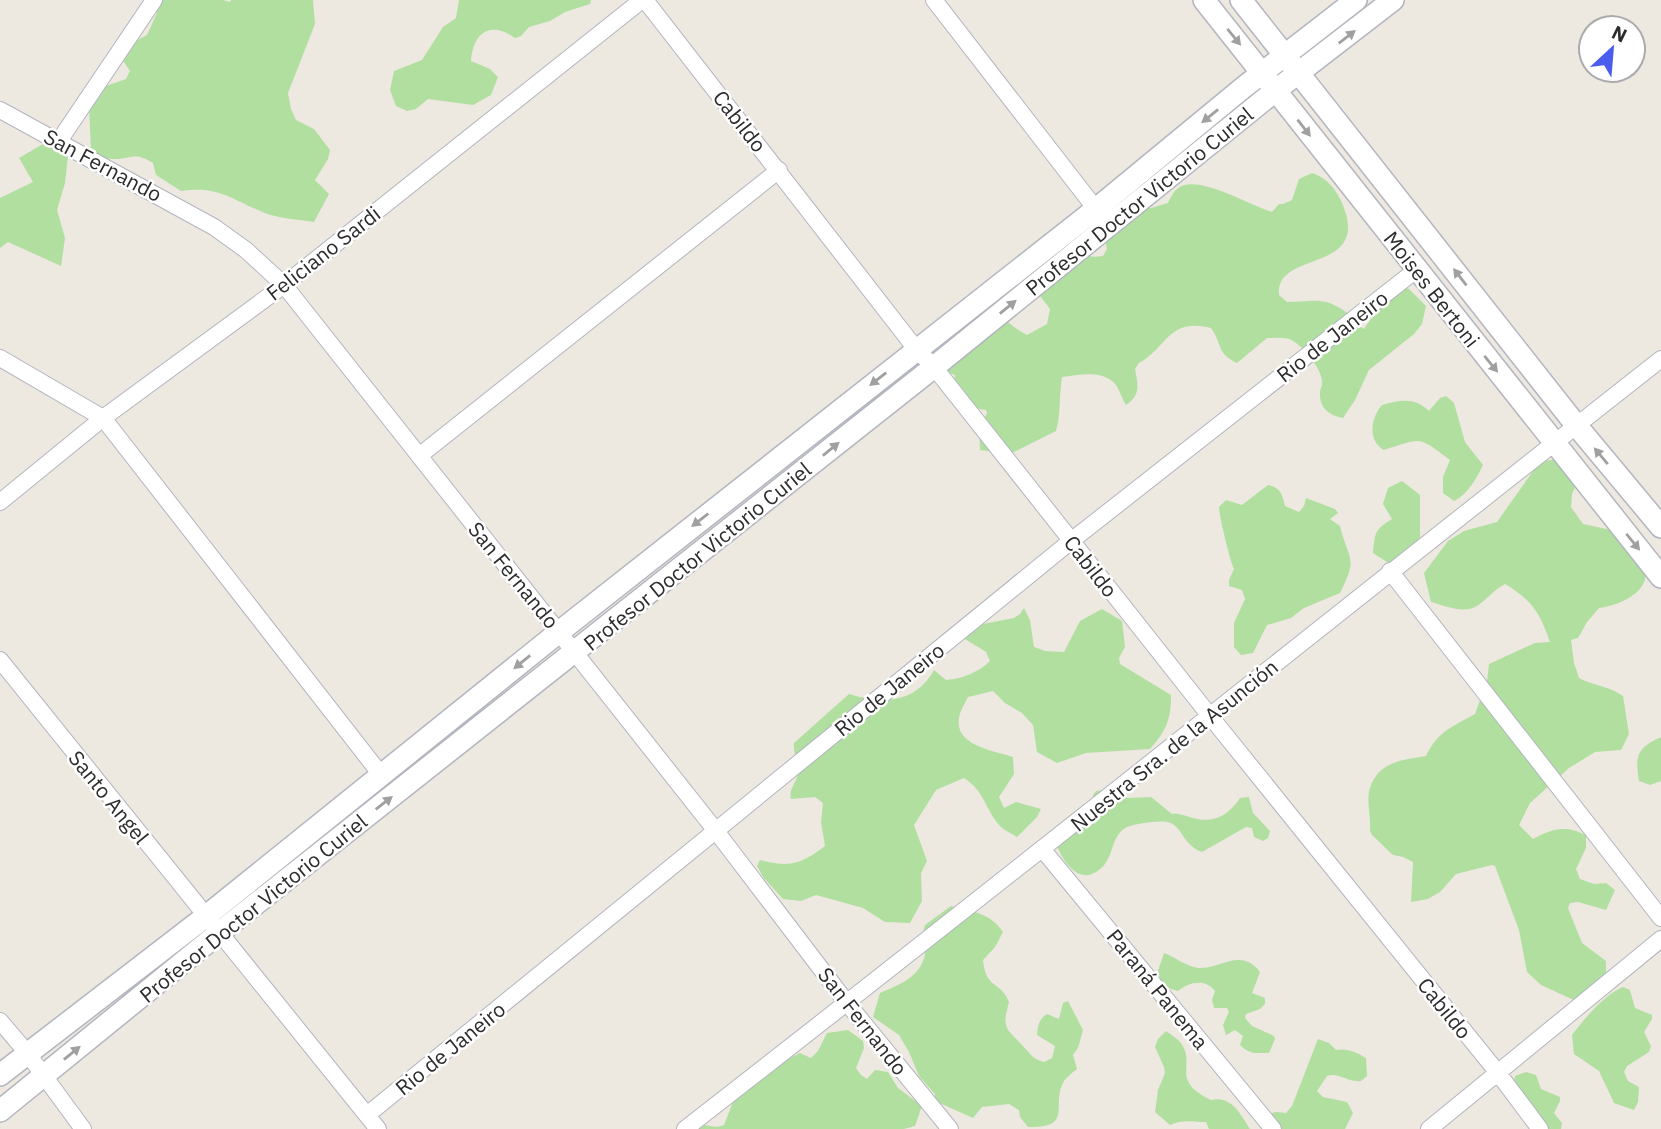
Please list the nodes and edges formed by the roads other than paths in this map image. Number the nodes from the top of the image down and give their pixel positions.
1 (154, 0) edge
2 (643, 0) edge
3 (934, 0) edge
4 (1205, 0) edge
5 (1241, 0) edge
6 (1356, 0) edge
7 (1393, 0) edge
8 (1285, 56) junction
9 (1300, 73) junction
10 (1269, 82) junction
11 (0, 110) edge
12 (59, 141) junction
13 (779, 170) junction
14 (1102, 217) junction
15 (1416, 270) junction
16 (284, 285) junction
17 (916, 349) junction
18 (0, 358) edge
19 (1661, 359) edge
20 (934, 367) junction
21 (103, 418) junction
22 (1576, 425) junction
23 (1554, 443) junction
24 (419, 456) junction
25 (0, 502) edge
26 (1661, 527) edge
27 (1072, 541) junction
28 (1390, 571) junction
29 (1661, 577) edge
30 (559, 632) junction
31 (575, 653) junction
32 (0, 660) edge
33 (1210, 716) junction
34 (382, 776) junction
35 (716, 831) junction
36 (1043, 850) junction
37 (1661, 918) edge
38 (212, 925) junction
39 (1661, 939) edge
40 (847, 1003) junction
41 (0, 1021) edge
42 (28, 1054) junction
43 (1498, 1073) junction
44 (0, 1076) edge
45 (43, 1076) junction
46 (0, 1111) edge
47 (367, 1115) junction
48 (83, 1129) edge
49 (378, 1129) edge
50 (685, 1129) edge
51 (950, 1129) edge
52 (1273, 1129) edge
53 (1429, 1129) edge
54 (1540, 1129) edge

1 - 12 street
2 - 13 street, Cabildo
2 - 16 street, Feliciano Sardi
3 - 14 street
4 -> 10 main road, Moises Bertoni
5 - 8 main road, Moises Bertoni
6 - 8 main road, Profesor Doctor Victorio Curiel
9 -> 7 main road, Profesor Doctor Victorio Curiel
8 - 9 main road, Moises Bertoni
8 - 10 main road, Profesor Doctor Victorio Curiel
9 - 10 main road, Profesor Doctor Victorio Curiel
22 -> 9 main road, Moises Bertoni
10 - 14 main road, Profesor Doctor Victorio Curiel
10 -> 15 main road, Moises Bertoni
11 - 12 street, San Fernando
12 - 16 street, San Fernando
13 - 17 street, Cabildo
13 - 24 street
14 - 17 main road, Profesor Doctor Victorio Curiel
20 -> 14 main road, Profesor Doctor Victorio Curiel
15 -> 23 main road, Moises Bertoni
15 - 27 street, Rio de Janeiro
16 - 21 street, Feliciano Sardi
16 - 24 street, San Fernando
17 - 20 street, Cabildo
17 -> 30 main road, Profesor Doctor Victorio Curiel
18 - 21 street
19 - 22 street, Nuestra Sra. de la Asunción
20 - 27 street, Cabildo
31 -> 20 main road, Profesor Doctor Victorio Curiel
21 - 25 street, Feliciano Sardi
21 - 34 street
22 - 23 street, Nuestra Sra. de la Asunción
26 -> 22 main road, Moises Bertoni
23 - 28 street, Nuestra Sra. de la Asunción
23 -> 29 main road, Moises Bertoni
24 - 30 street, San Fernando
27 - 33 street, Cabildo
27 - 35 street, Rio de Janeiro
28 - 33 street, Nuestra Sra. de la Asunción
28 - 37 street
30 - 31 street, San Fernando
30 -> 34 main road, Profesor Doctor Victorio Curiel
31 - 35 street, San Fernando
38 -> 31 main road, Profesor Doctor Victorio Curiel
32 - 38 street, Santo Angel
33 - 36 street, Nuestra Sra. de la Asunción
33 - 43 street, Cabildo
34 - 38 main road, Profesor Doctor Victorio Curiel
35 - 40 street, San Fernando
35 - 47 street, Rio de Janeiro
36 - 40 street, Nuestra Sra. de la Asunción
36 - 52 street, Paraná Panema
38 - 42 main road, Profesor Doctor Victorio Curiel
45 -> 38 main road, Profesor Doctor Victorio Curiel
38 - 47 street, Santo Angel
39 - 43 street
40 - 50 street, Nuestra Sra. de la Asunción
40 - 51 street, San Fernando
41 - 42 street
42 - 44 main road, Profesor Doctor Victorio Curiel
42 - 45 street
43 - 53 street
43 - 54 street, Cabildo
45 - 46 main road, Profesor Doctor Victorio Curiel
45 - 48 street
47 - 49 street, Santo Angel

